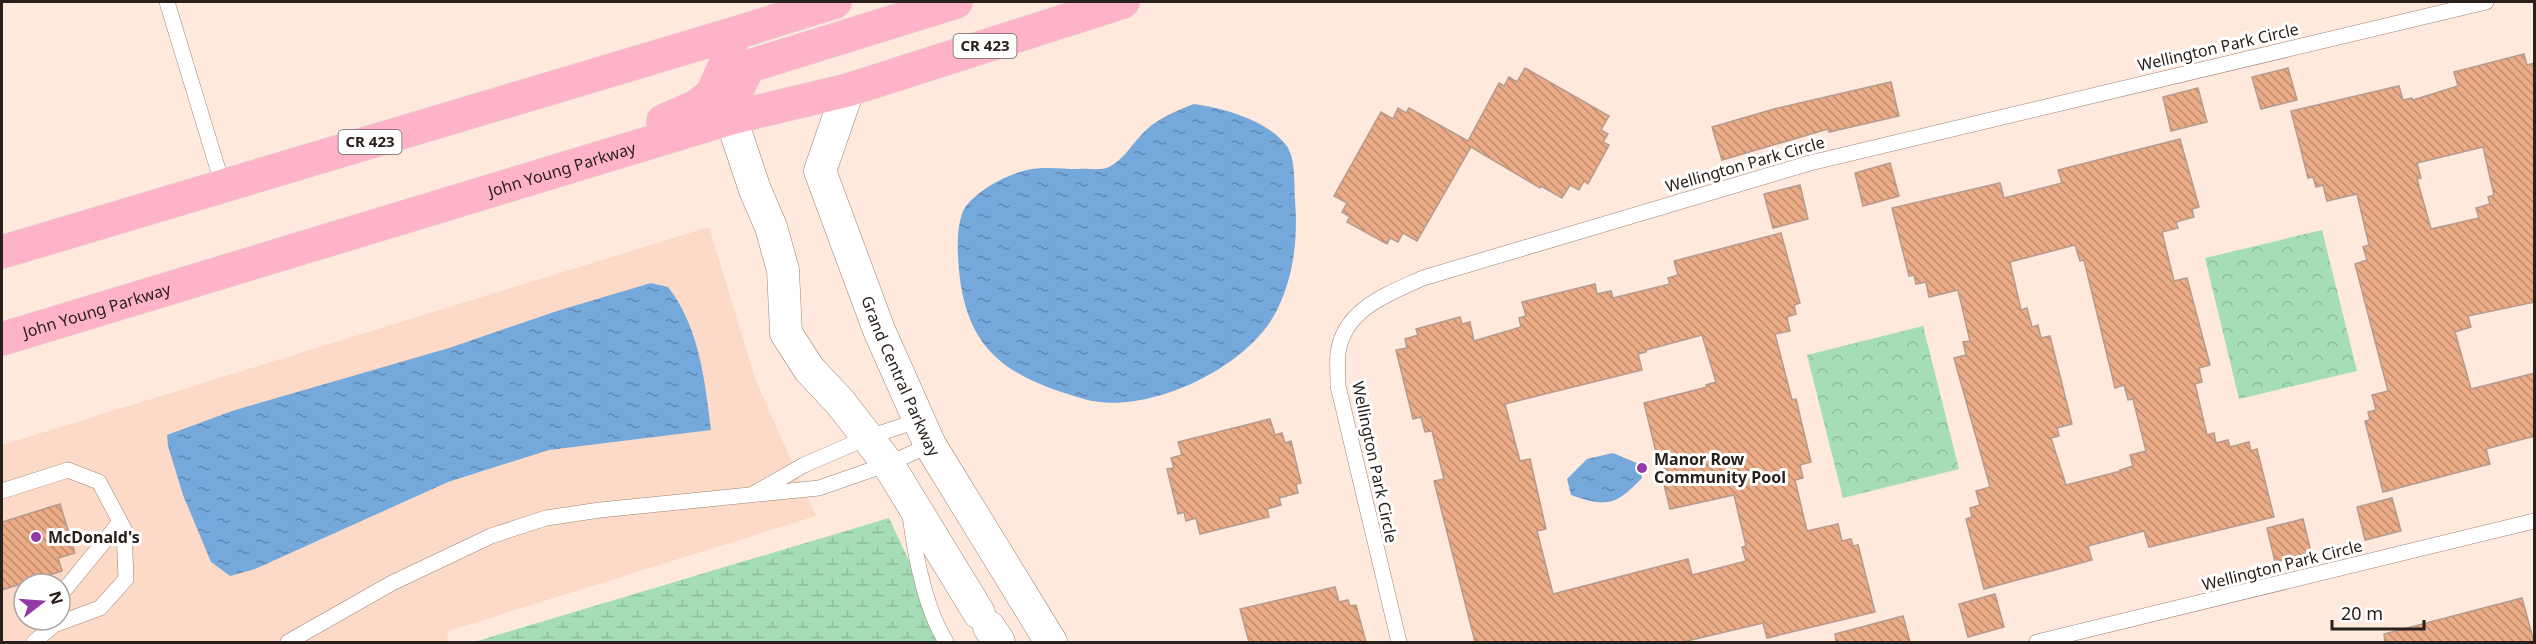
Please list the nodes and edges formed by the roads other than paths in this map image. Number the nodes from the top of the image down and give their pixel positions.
1 (167, 2) edge
2 (835, 2) edge
3 (956, 2) edge
4 (1123, 2) edge
5 (2486, 2) edge
6 (739, 32) junction
7 (848, 90) junction
8 (731, 118) junction
9 (589, 161) junction
10 (223, 186) junction
11 (2, 252) edge
12 (2, 339) edge
13 (925, 433) junction
14 (866, 438) junction
15 (888, 464) junction
16 (2, 491) edge
17 (907, 491) junction
18 (748, 497) junction
19 (2535, 521) edge
20 (120, 522) junction
21 (72, 581) edge
22 (72, 618) edge
23 (989, 627) edge
24 (293, 641) edge
25 (946, 642) edge
26 (1050, 642) edge
27 (1399, 642) edge
28 (2037, 642) edge

1 - 10 lane
2 - 6 highway, CR 423
3 - 8 highway
4 - 7 highway, John Young Parkway / CR 423
5 - 27 lane, Wellington Park Circle
6 - 9 highway
6 - 10 highway, CR 423
7 - 8 highway, John Young Parkway / CR 423
7 - 13 street, Grand Central Parkway
8 - 9 highway, John Young Parkway / CR 423
8 - 14 street
9 - 12 highway, John Young Parkway / CR 423
10 - 11 highway, CR 423
13 - 14 lane
13 - 15 lane
13 - 26 street, Grand Central Parkway
14 - 15 street
14 - 18 lane
15 - 17 street
15 - 18 lane
16 - 20 lane
17 - 23 street
17 - 25 lane
18 - 24 lane
19 - 28 lane, Wellington Park Circle
20 - 21 lane
20 - 22 lane

